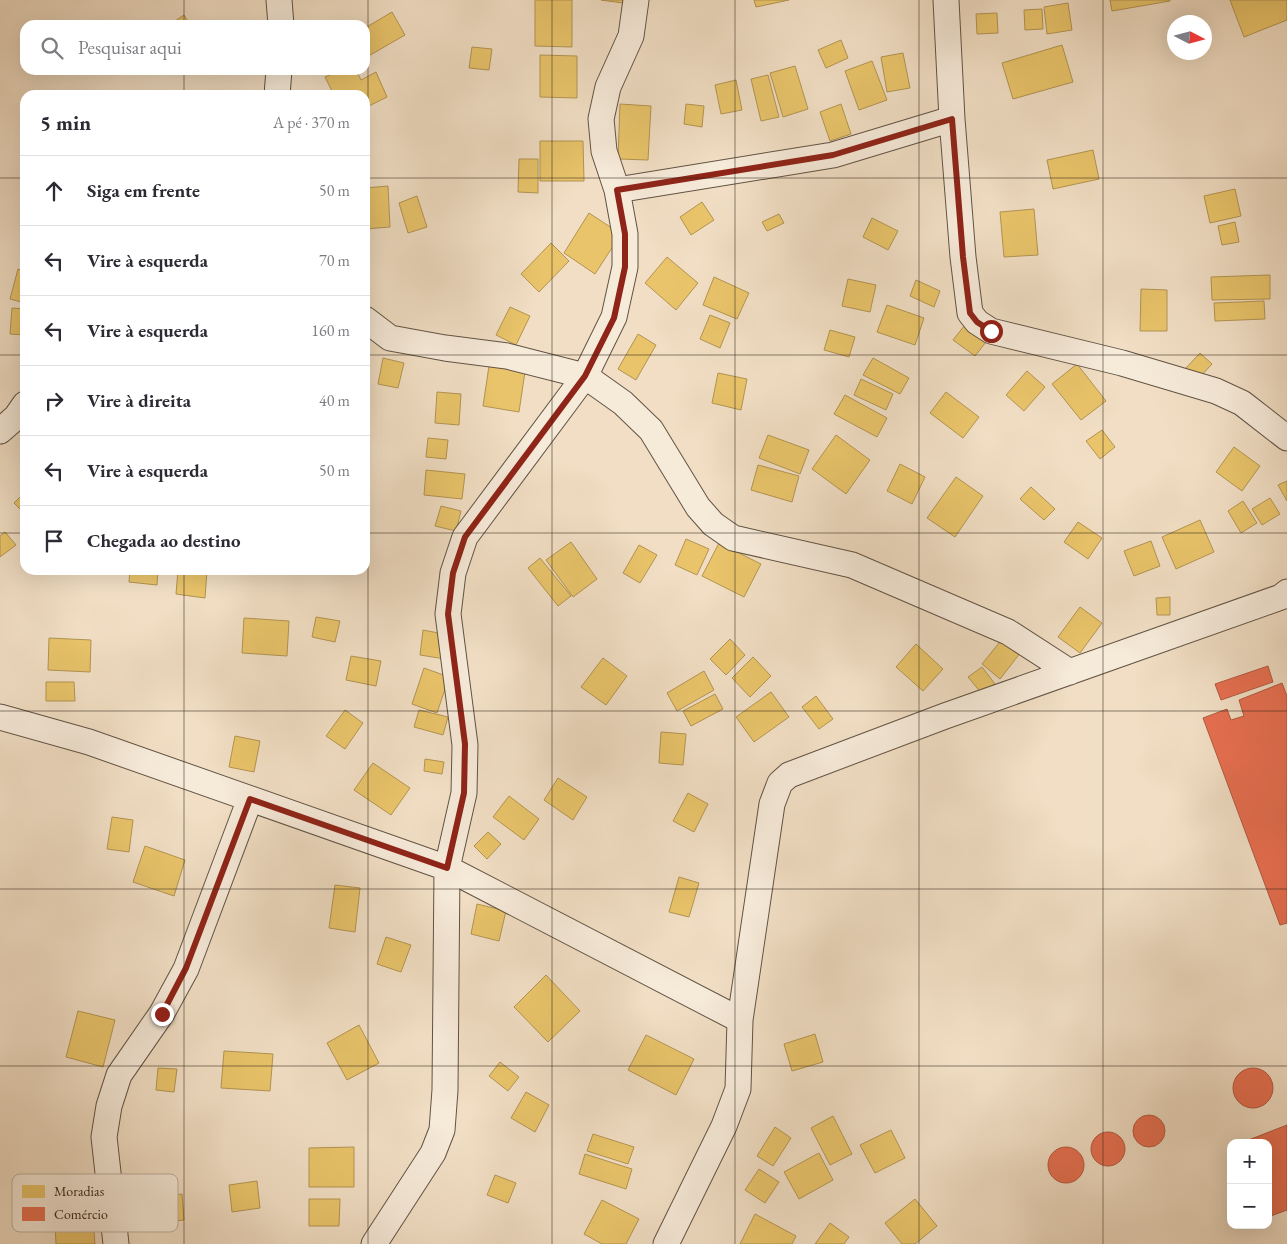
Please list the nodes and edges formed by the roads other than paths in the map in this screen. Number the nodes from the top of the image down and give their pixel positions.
1 (279, 0) edge
2 (636, 0) edge
3 (946, 0) edge
4 (281, 20) edge
5 (279, 75) edge
6 (278, 90) edge
7 (952, 119) junction
8 (617, 190) junction
9 (370, 323) edge
10 (585, 376) junction
11 (20, 411) edge
12 (0, 431) edge
13 (1287, 438) edge
14 (1287, 592) edge
15 (1070, 672) junction
16 (0, 717) edge
17 (250, 799) junction
18 (447, 868) junction
19 (740, 1020) junction
20 (108, 1174) edge
21 (374, 1244) edge
22 (666, 1244) edge

1 - 4 street
2 - 8 street
3 - 7 street
5 - 6 street
7 - 8 street
7 - 13 street
8 - 10 street
9 - 10 street
10 - 15 street
10 - 18 street
11 - 12 street
14 - 15 street
15 - 19 street
16 - 17 street
17 - 18 street
17 - 20 street
18 - 19 street
18 - 21 street
19 - 22 street

